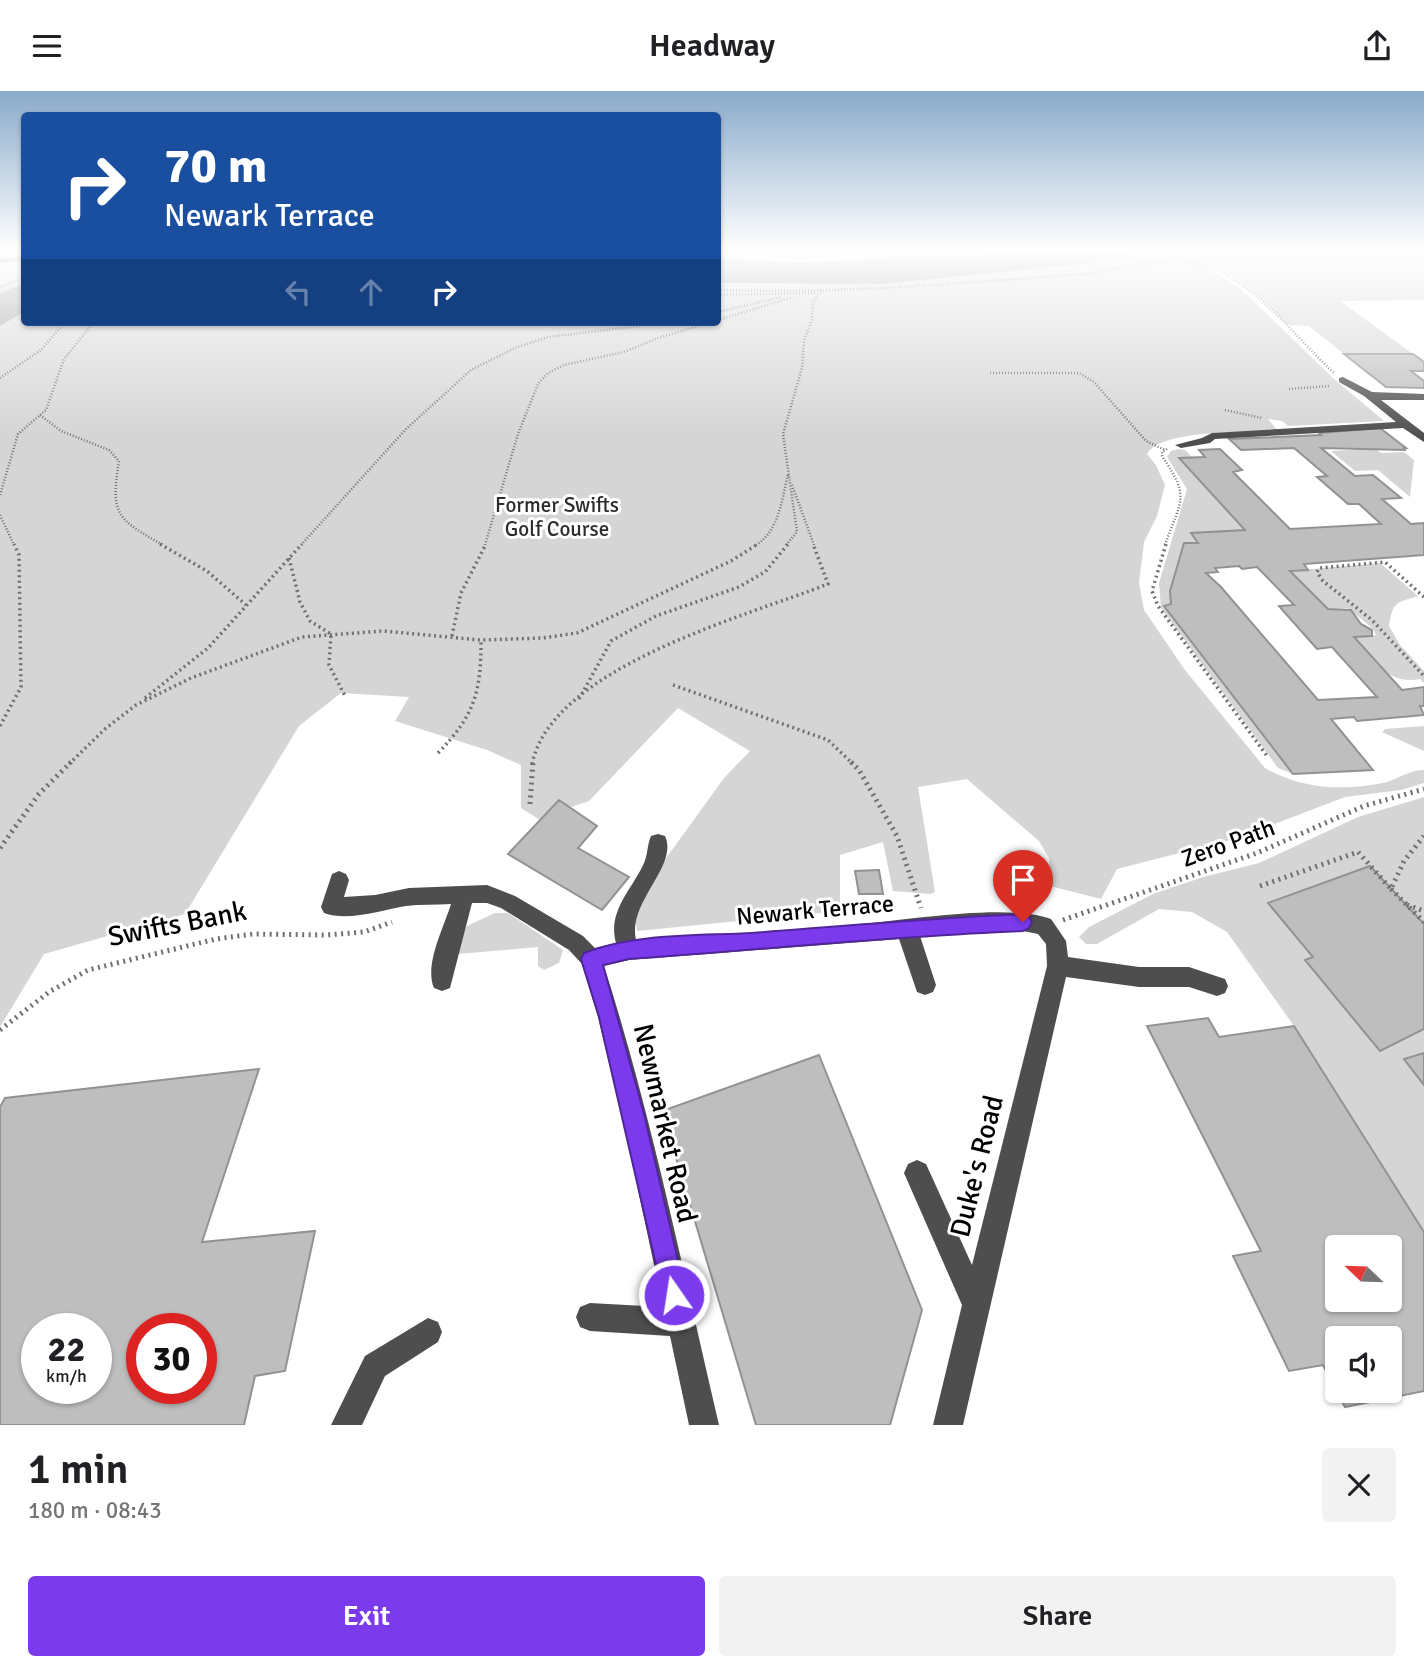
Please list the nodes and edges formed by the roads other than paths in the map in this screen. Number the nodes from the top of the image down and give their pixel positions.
1 (1330, 386) road end
2 (1369, 396) junction
3 (1424, 397) edge
4 (1405, 425) junction
5 (1424, 439) edge
6 (1181, 445) road end
7 (658, 842) dead end
8 (339, 880) dead end
9 (464, 895) junction
10 (1044, 926) joint
11 (918, 928) junction
12 (629, 950) junction
13 (591, 959) junction
14 (1058, 965) junction
15 (442, 981) dead end
16 (925, 985) dead end
17 (1217, 986) dead end
18 (917, 1173) dead end
19 (975, 1303) junction
20 (590, 1317) dead end
21 (679, 1322) junction
22 (428, 1332) dead end
23 (346, 1425) edge
24 (704, 1425) edge
25 (948, 1425) edge

1 - 2 street
2 - 3 street
2 - 4 street
4 - 5 street
4 - 6 street
7 - 12 street
8 - 9 street
9 - 13 street
9 - 15 street
10 - 11 street, Newark Terrace
10 - 14 street, Duke's Road
11 - 12 street, Newark Terrace
11 - 16 street
12 - 13 street, Newark Terrace
13 - 21 street, Newmarket Road
14 - 17 street
14 - 19 street, Duke's Road
18 - 19 street
19 - 25 street, Duke's Road
20 - 21 street
21 - 24 street, Newmarket Road
22 - 23 street

